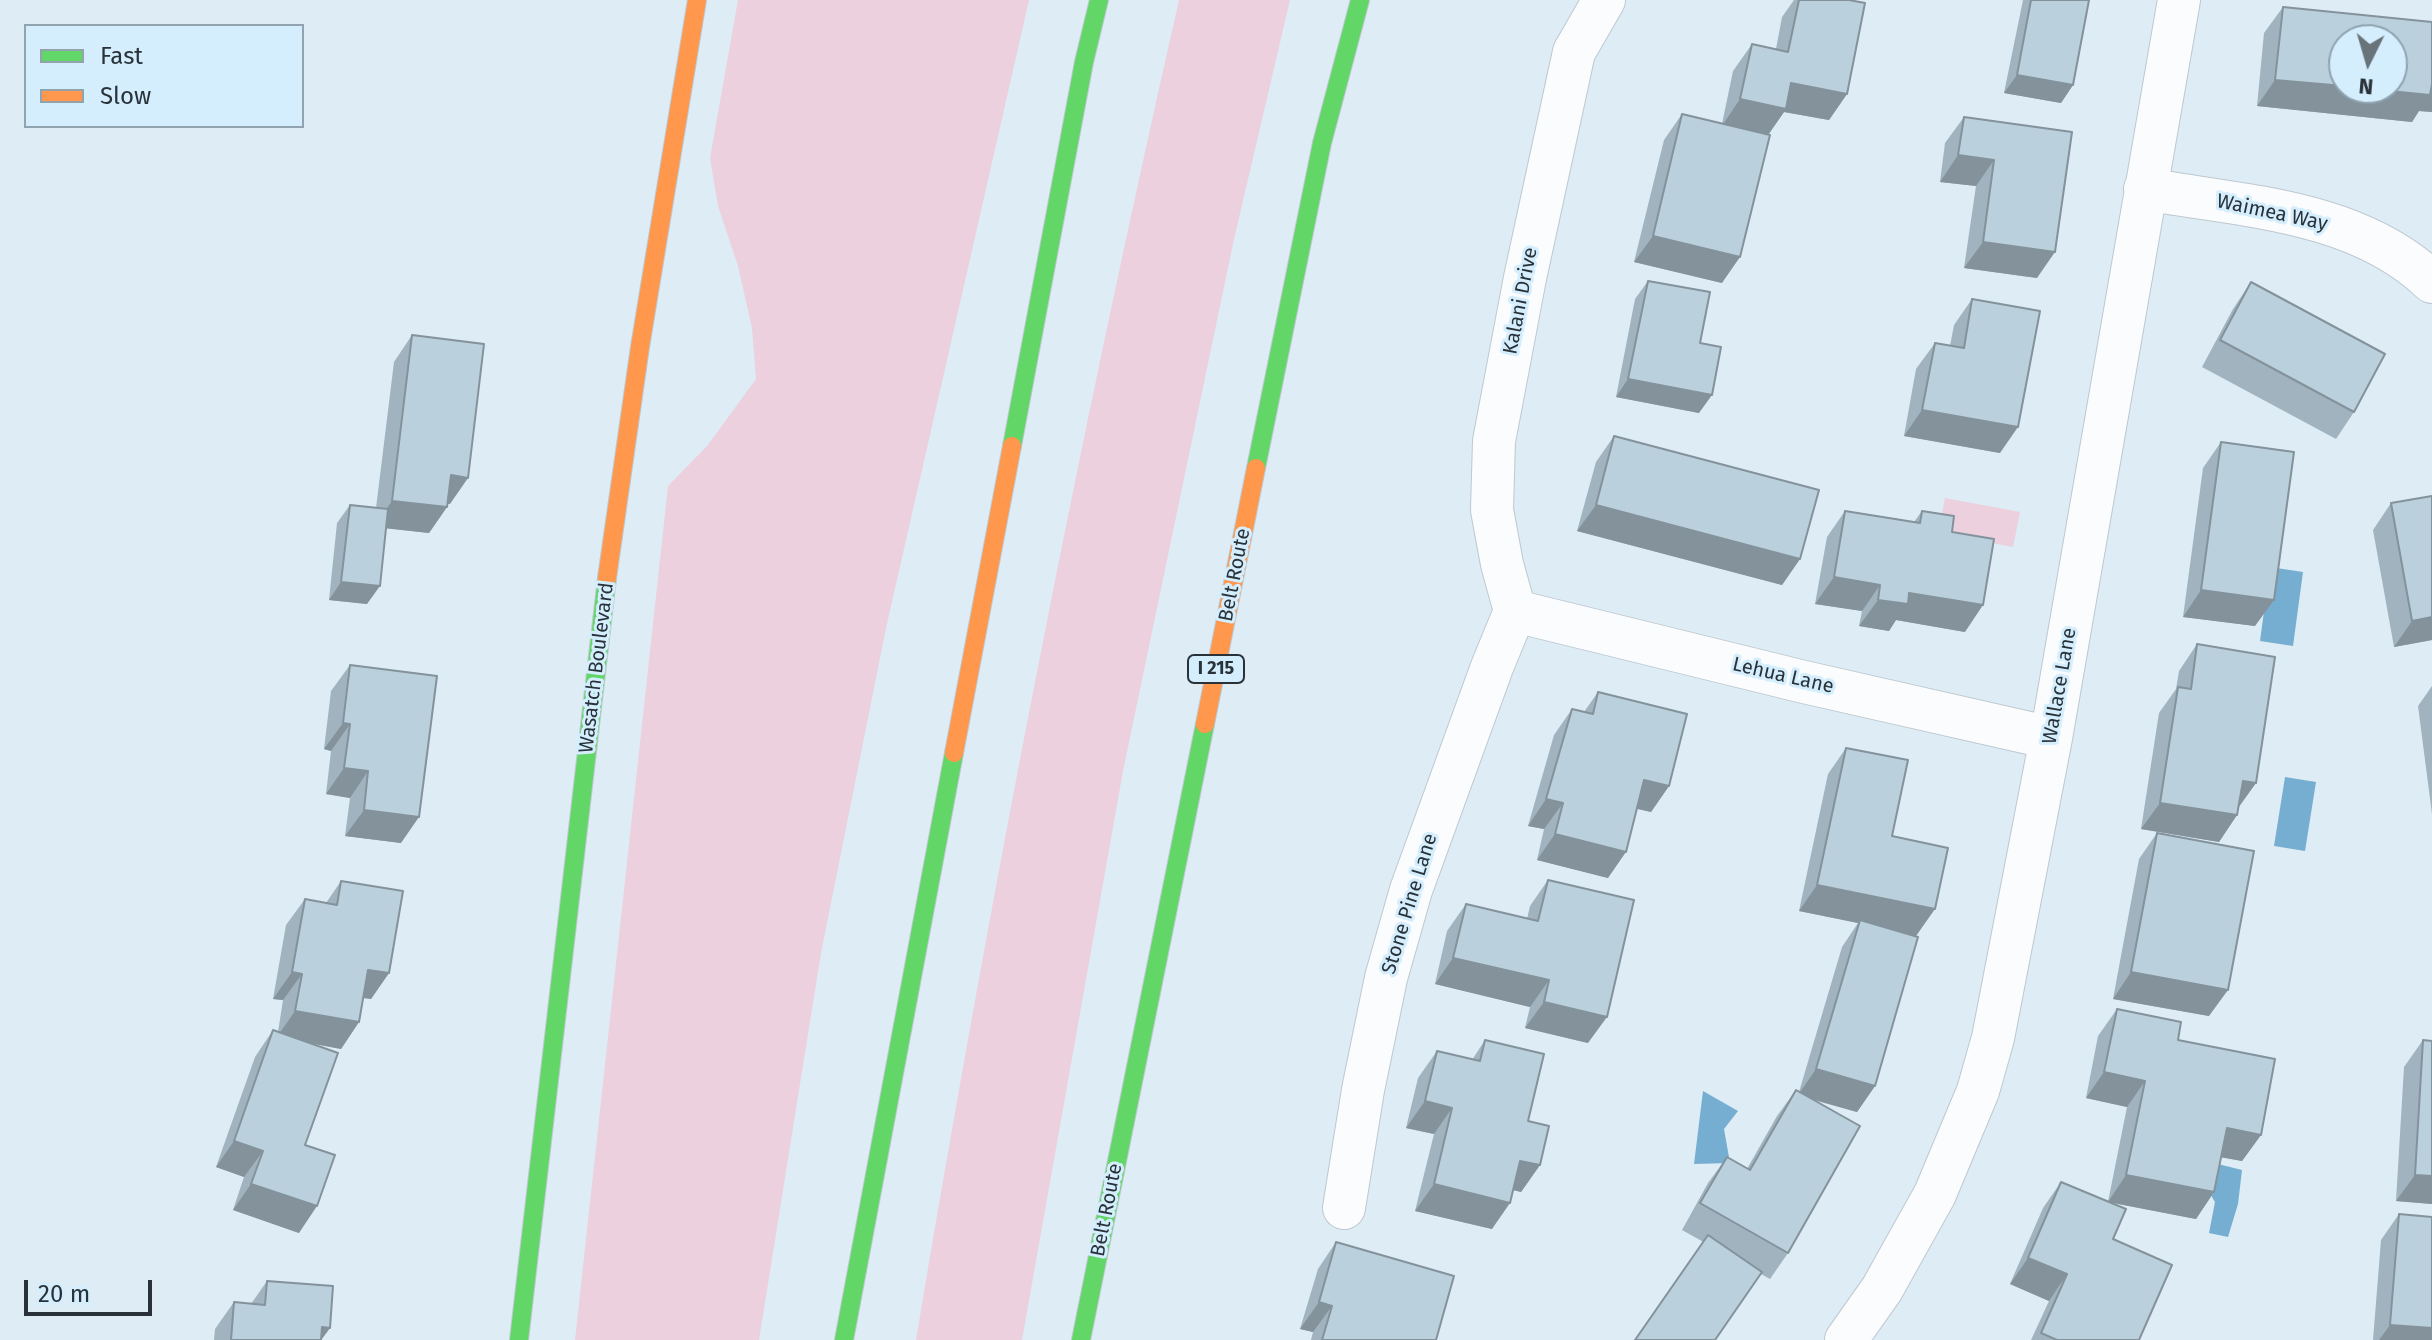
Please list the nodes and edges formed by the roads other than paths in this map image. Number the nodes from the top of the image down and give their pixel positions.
1 (697, 0) edge
2 (1099, 0) edge
3 (1360, 0) edge
4 (1604, 0) edge
5 (2179, 0) edge
6 (2145, 189) junction
7 (2432, 282) edge
8 (1515, 611) junction
9 (2051, 738) junction
10 (1344, 1208) dead end
11 (519, 1340) edge
12 (844, 1340) edge
13 (1081, 1340) edge
14 (1846, 1340) edge

1 - 11 main road, Wasatch Boulevard
2 - 12 main road
3 - 13 main road, Belt Route / I 215
4 - 8 street, Kalani Drive
5 - 6 street, Wallace Lane
6 - 7 street, Waimea Way
6 - 9 street, Wallace Lane
8 - 9 street, Lehua Lane
8 - 10 street, Stone Pine Lane
9 - 14 street, Wallace Lane

